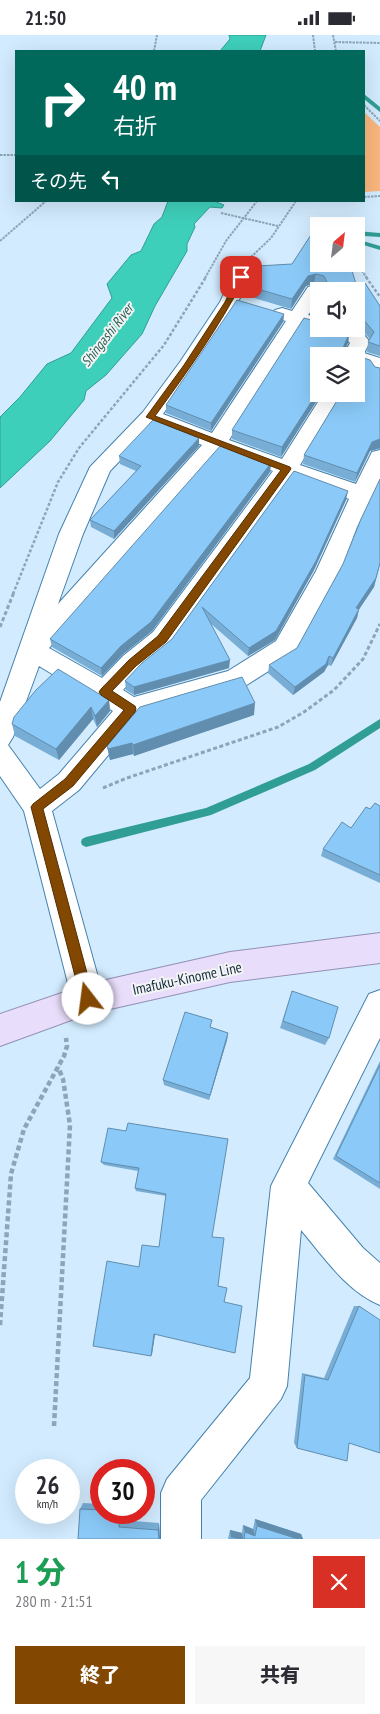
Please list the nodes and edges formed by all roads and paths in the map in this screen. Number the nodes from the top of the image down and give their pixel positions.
1 (157, 35) edge
2 (313, 35) edge
3 (333, 35) edge
4 (335, 42) junction
5 (380, 43) edge
6 (154, 50) edge
7 (315, 50) edge
8 (336, 50) edge
9 (365, 106) edge
10 (380, 121) edge
11 (0, 155) edge
12 (15, 155) edge
13 (380, 196) edge
14 (365, 197) edge
15 (45, 202) edge
16 (256, 202) edge
17 (295, 202) edge
18 (221, 213) dead end
19 (244, 219) junction
20 (278, 227) junction
21 (0, 241) edge
22 (244, 269) joint
23 (310, 298) edge
24 (245, 304) junction
25 (297, 318) junction
26 (310, 322) edge
27 (365, 360) edge
28 (380, 370) edge
29 (328, 402) edge
30 (150, 417) junction
31 (216, 443) junction
32 (380, 457) edge
33 (287, 469) junction
34 (362, 495) junction
35 (380, 624) edge
36 (0, 627) edge
37 (32, 650) junction
38 (105, 692) junction
39 (131, 709) junction
40 (0, 737) edge
41 (0, 754) edge
42 (47, 799) junction
43 (380, 948) edge
44 (88, 999) junction
45 (380, 1005) edge
46 (0, 1030) edge
47 (288, 1186) junction
48 (380, 1287) edge
49 (0, 1325) edge
50 (54, 1426) dead end
51 (181, 1539) edge

1 - 6 path
2 - 7 path
3 - 4 path
4 - 5 path
4 - 8 path
9 - 10 path
11 - 12 path
13 - 14 path
15 - 21 path
16 - 19 path
17 - 20 path
18 - 19 path
19 - 20 path
19 - 36 path
20 - 22 path
22 - 24 street
23 - 25 street
24 - 25 street
24 - 30 street
25 - 26 street
25 - 31 street
27 - 28 street
29 - 33 street
30 - 31 street
30 - 37 street
31 - 33 street
31 - 37 street
32 - 34 street
33 - 34 street
33 - 38 street
34 - 39 street
35 - 42 path
37 - 38 street
37 - 40 street
38 - 39 street
39 - 42 street
41 - 42 street
42 - 44 street
43 - 44 main road, Imafuku-Kinome Line
44 - 46 main road, Imafuku-Kinome Line
45 - 47 street
47 - 48 street
47 - 51 street
49 - 50 path

